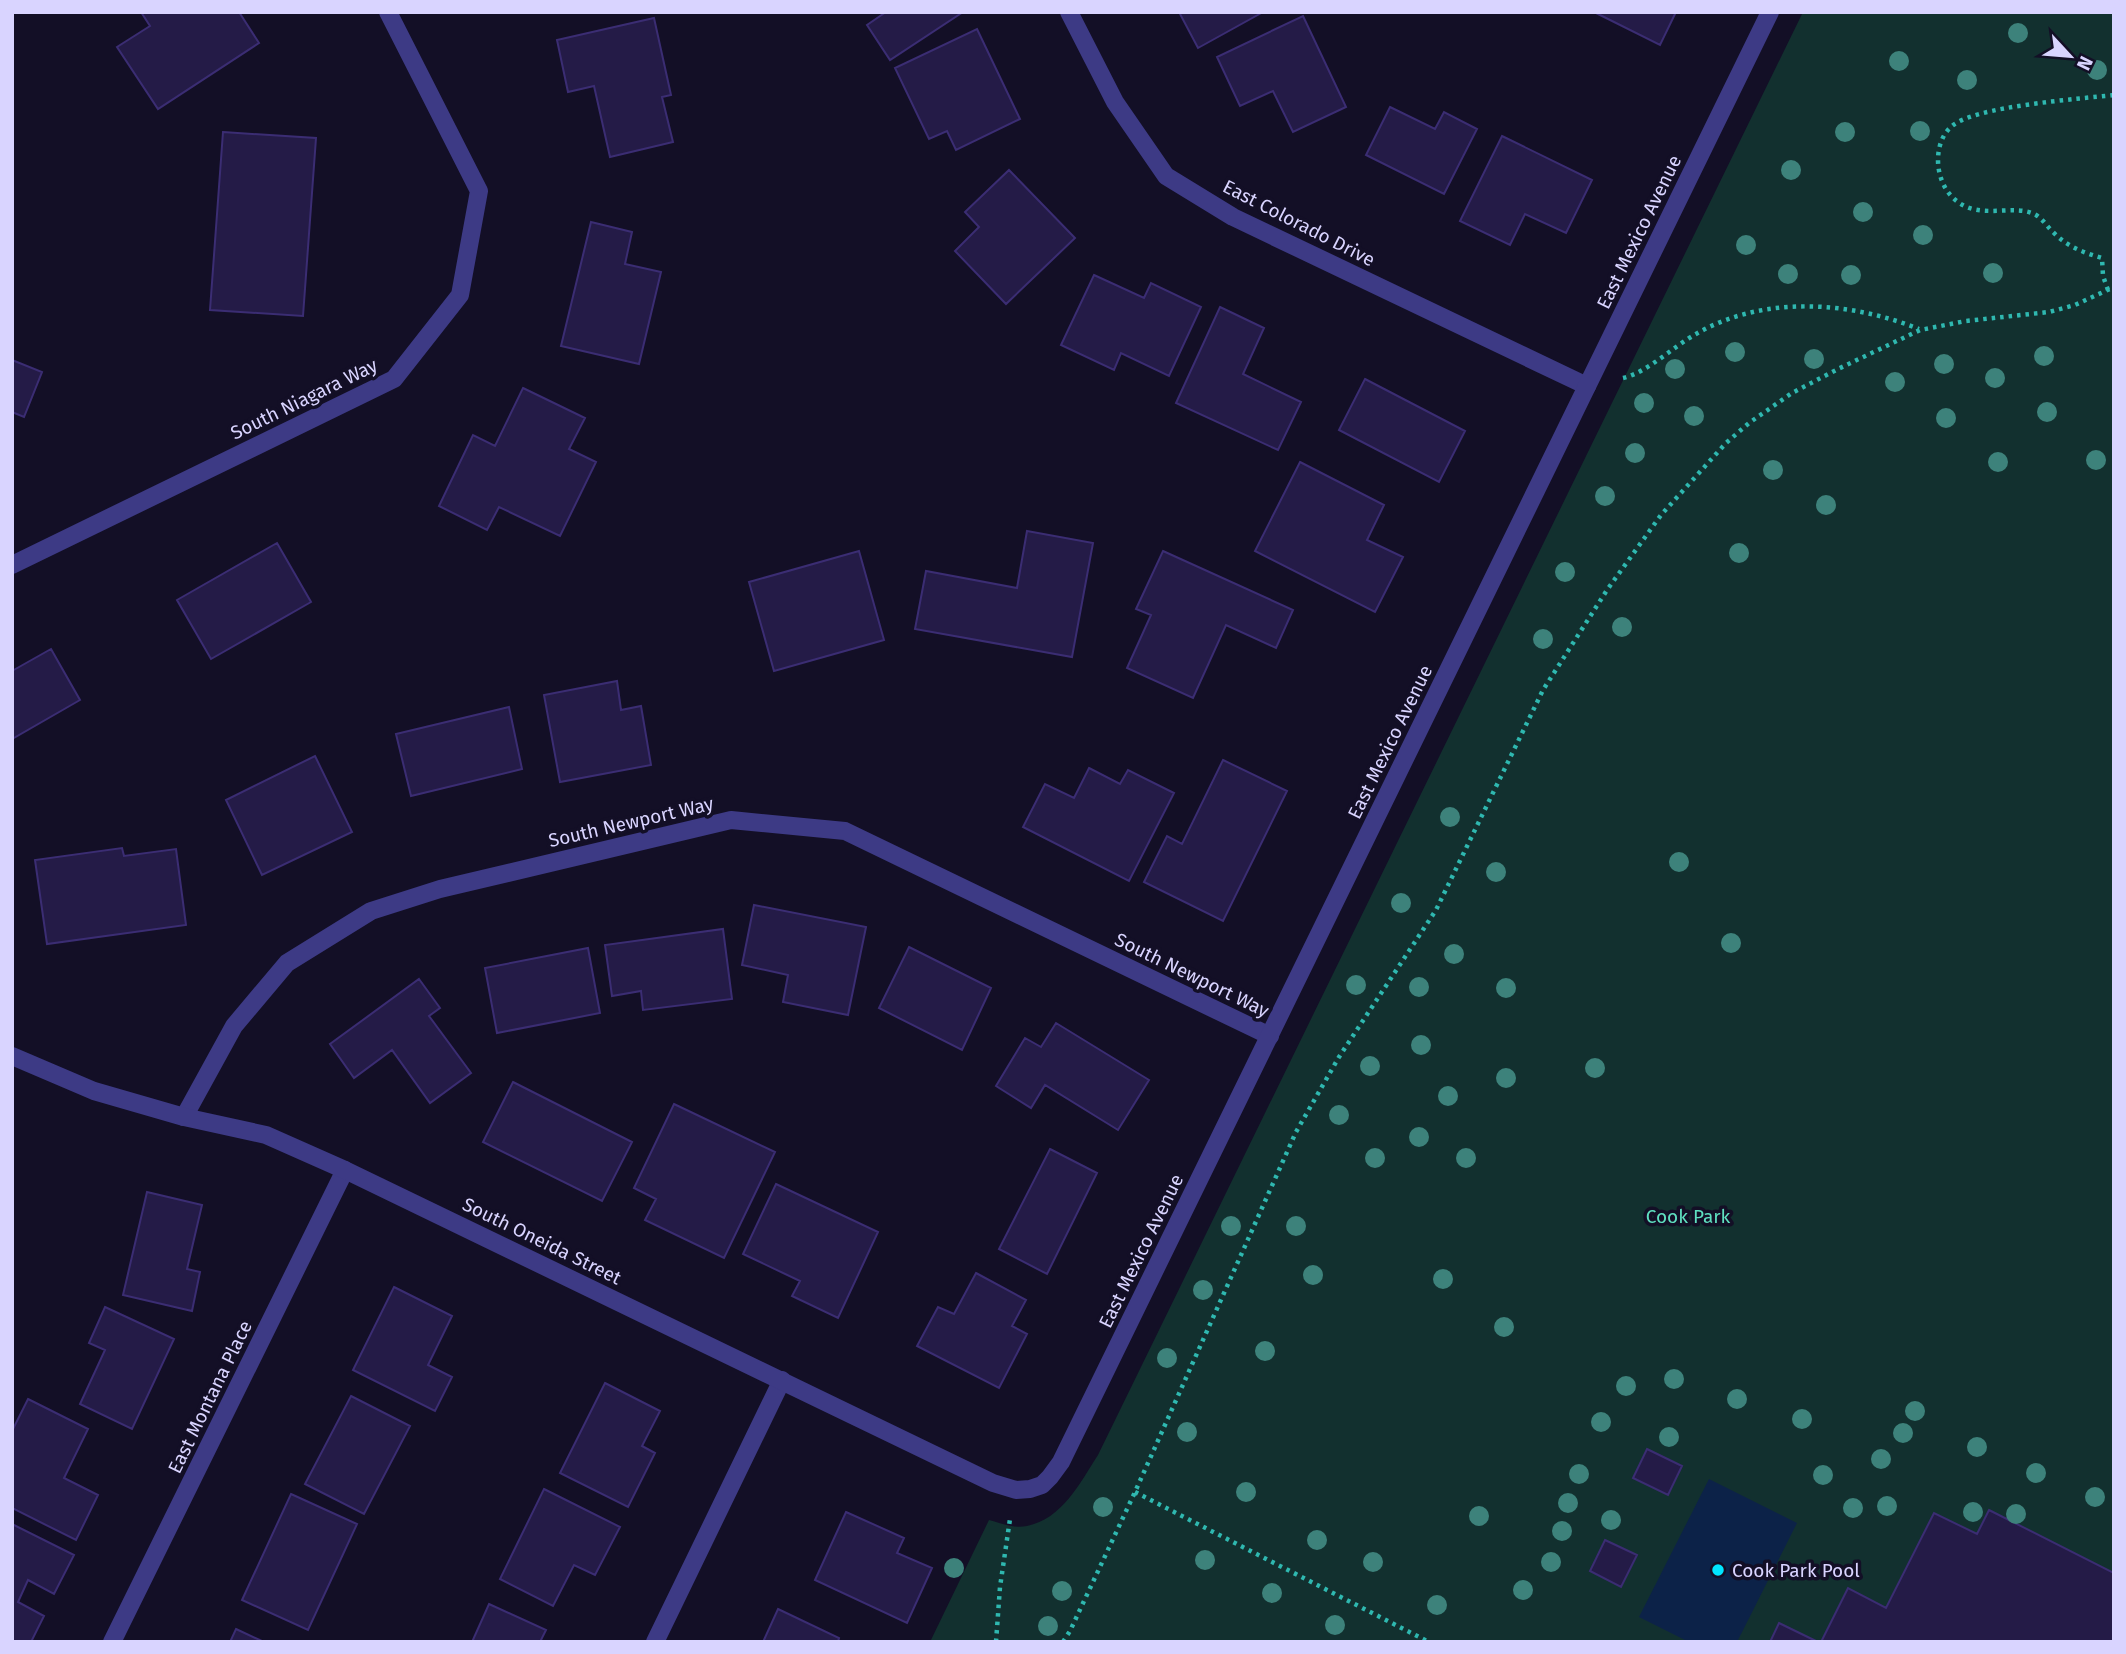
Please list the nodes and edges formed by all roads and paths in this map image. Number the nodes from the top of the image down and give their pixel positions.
1 (388, 12) edge
2 (1069, 12) edge
3 (1770, 12) edge
4 (2114, 95) edge
5 (2114, 287) edge
6 (2108, 290) junction
7 (1920, 330) junction
8 (1587, 386) junction
9 (12, 565) edge
10 (1270, 1036) junction
11 (12, 1056) edge
12 (184, 1117) junction
13 (345, 1170) junction
14 (782, 1380) junction
15 (1016, 1490) junction
16 (1135, 1492) junction
17 (112, 1642) edge
18 (655, 1642) edge
19 (996, 1642) edge
20 (1063, 1642) edge
21 (1429, 1642) edge

1 - 9 street, South Niagara Way
2 - 8 street, East Colorado Drive
3 - 8 street, East Mexico Avenue
4 - 6 path
5 - 6 path
6 - 7 path
7 - 8 path
7 - 16 path
8 - 10 street, East Mexico Avenue
10 - 12 street, South Newport Way
10 - 15 street, East Mexico Avenue
11 - 12 street, South Oneida Street
12 - 13 street, South Oneida Street
13 - 14 street, South Oneida Street
13 - 17 street, East Montana Place
14 - 15 street, South Oneida Street
14 - 18 street
15 - 19 path
16 - 20 path
16 - 21 path

